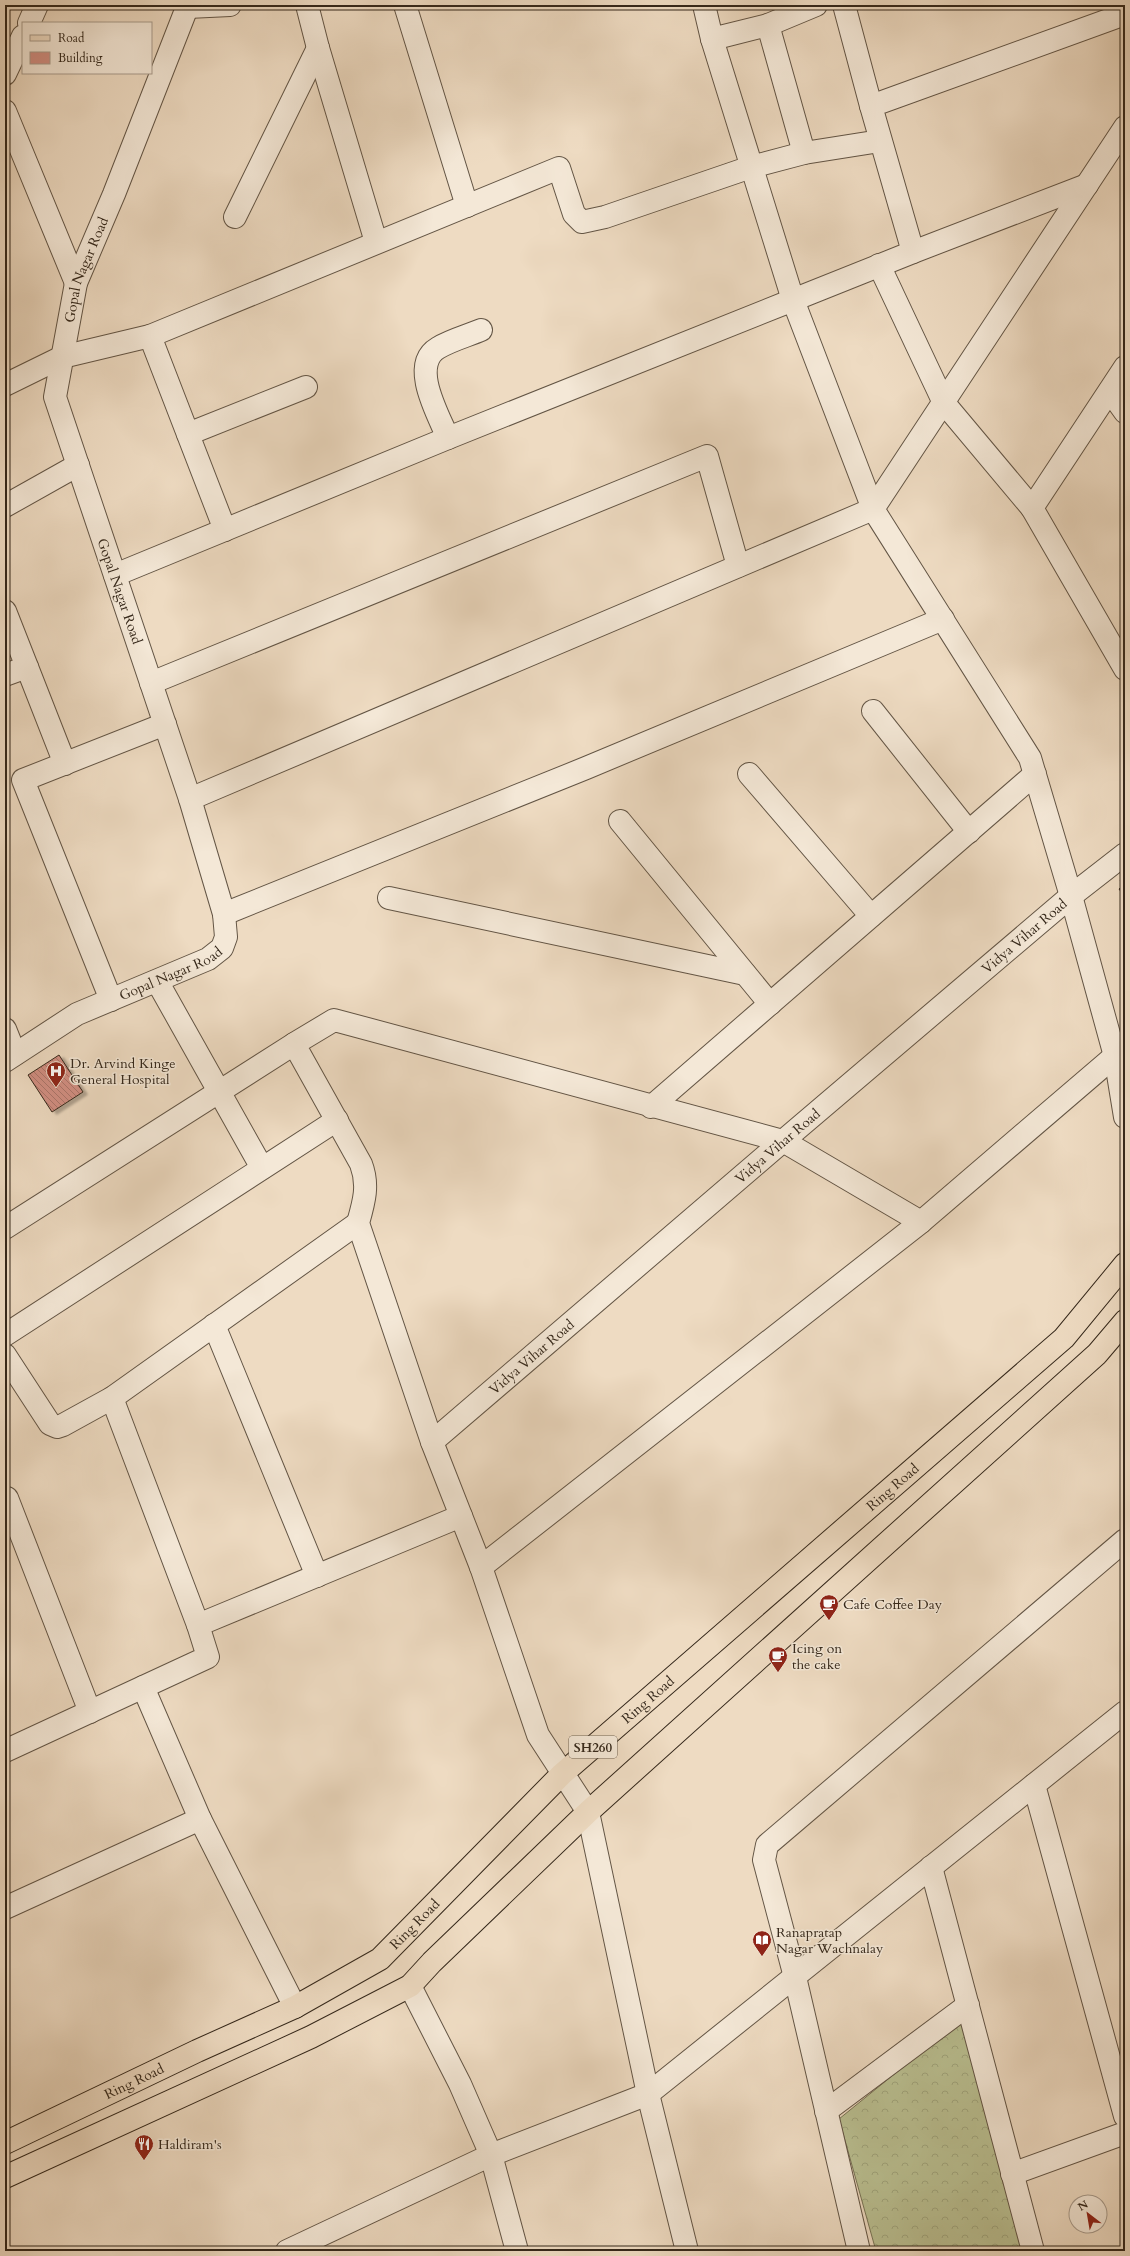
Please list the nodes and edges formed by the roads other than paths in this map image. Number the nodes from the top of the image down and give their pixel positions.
1 (37, 5) edge
2 (230, 5) edge
3 (307, 5) edge
4 (405, 5) edge
5 (704, 5) edge
6 (816, 5) edge
7 (844, 5) edge
8 (188, 6) edge
9 (1125, 14) edge
10 (29, 22) edge
11 (768, 25) junction
12 (22, 38) edge
13 (712, 39) junction
14 (318, 48) junction
15 (5, 74) edge
16 (871, 106) junction
17 (5, 111) edge
18 (1125, 127) edge
19 (880, 141) junction
20 (804, 154) junction
21 (751, 167) junction
22 (1087, 185) junction
23 (467, 206) junction
24 (235, 217) dead end
25 (376, 242) junction
26 (913, 252) junction
27 (879, 265) junction
28 (76, 283) junction
29 (793, 300) junction
30 (481, 330) dead end
31 (150, 336) junction
32 (62, 357) junction
33 (1125, 367) edge
34 (5, 384) edge
35 (306, 387) dead end
36 (1110, 390) junction
37 (944, 403) junction
38 (1125, 412) edge
39 (188, 434) junction
40 (448, 438) junction
41 (78, 465) junction
42 (5, 506) edge
43 (1032, 508) junction
44 (873, 509) junction
45 (225, 530) junction
46 (738, 566) junction
47 (114, 575) junction
48 (5, 610) edge
49 (943, 620) junction
50 (27, 667) junction
51 (1125, 669) edge
52 (5, 675) edge
53 (151, 683) junction
54 (873, 711) dead end
55 (165, 724) junction
56 (65, 764) junction
57 (749, 774) dead end
58 (1035, 774) junction
59 (14, 783) edge
60 (190, 799) junction
61 (620, 821) dead end
62 (969, 832) junction
63 (1125, 854) edge
64 (1071, 896) junction
65 (389, 898) dead end
66 (224, 914) junction
67 (871, 916) junction
68 (745, 974) junction
69 (156, 981) junction
70 (112, 1000) junction
71 (770, 1004) junction
72 (5, 1029) edge
73 (294, 1044) junction
74 (1120, 1051) edge
75 (10, 1058) edge
76 (219, 1092) junction
77 (651, 1107) junction
78 (1125, 1117) edge
79 (336, 1120) junction
80 (782, 1141) junction
81 (262, 1168) junction
82 (922, 1222) junction
83 (358, 1223) junction
84 (5, 1228) edge
85 (1125, 1264) edge
86 (1125, 1321) edge
87 (214, 1325) junction
88 (5, 1335) edge
89 (5, 1355) edge
90 (112, 1398) junction
91 (432, 1442) junction
92 (6, 1498) dead end
93 (461, 1516) junction
94 (1125, 1540) edge
95 (481, 1567) junction
96 (317, 1576) junction
97 (198, 1626) junction
98 (143, 1687) junction
99 (90, 1712) junction
100 (1125, 1712) edge
101 (5, 1751) edge
102 (562, 1774) junction
103 (1034, 1785) junction
104 (588, 1812) junction
105 (200, 1819) junction
106 (932, 1867) junction
107 (5, 1908) edge
108 (795, 1977) junction
109 (410, 1986) junction
110 (968, 2005) junction
111 (296, 2007) junction
112 (648, 2094) junction
113 (826, 2111) junction
114 (1125, 2116) edge
115 (1125, 2133) edge
116 (5, 2143) edge
117 (491, 2155) junction
118 (1012, 2174) junction
119 (5, 2177) edge
120 (289, 2251) edge
121 (517, 2251) edge
122 (687, 2251) edge
123 (859, 2251) edge
124 (1033, 2251) edge

1 - 10 street
2 - 8 street
3 - 14 street
4 - 23 street
5 - 13 street
6 - 11 street
7 - 16 street
8 - 28 street, Gopal Nagar Road
9 - 16 street
11 - 13 street
11 - 20 street
12 - 15 street
13 - 21 street
14 - 24 street
14 - 25 street
16 - 19 street
17 - 28 street
18 - 22 street
19 - 20 street
19 - 26 street
20 - 21 street
21 - 23 street
21 - 29 street
22 - 26 street
22 - 37 street
23 - 25 street
25 - 31 street
26 - 27 street
27 - 29 street
27 - 37 street
28 - 32 street, Gopal Nagar Road
29 - 40 street
29 - 44 street
30 - 40 street
31 - 32 street
31 - 39 street
32 - 34 street
32 - 41 street, Gopal Nagar Road
33 - 36 street
35 - 39 street
36 - 38 street
36 - 43 street
37 - 43 street
37 - 44 street
39 - 45 street
40 - 45 street
41 - 42 street
41 - 47 street, Gopal Nagar Road
43 - 51 street
44 - 46 street
44 - 49 street
45 - 47 street
46 - 53 street
46 - 60 street
47 - 53 street, Gopal Nagar Road
48 - 50 street
49 - 58 street
49 - 66 street
50 - 52 street
50 - 56 street
53 - 55 street, Gopal Nagar Road
54 - 62 street
55 - 56 street
55 - 60 street, Gopal Nagar Road
56 - 59 street
57 - 67 street
58 - 62 street
58 - 64 street
59 - 70 street
60 - 66 street, Gopal Nagar Road
61 - 68 street
62 - 67 street
63 - 64 street, Vidya Vihar Road
64 - 74 street
64 - 80 street, Vidya Vihar Road
65 - 68 street
66 - 69 street, Gopal Nagar Road
67 - 71 street
68 - 71 street
69 - 70 street, Gopal Nagar Road
69 - 76 street
70 - 75 street, Gopal Nagar Road
71 - 77 street
72 - 75 street
73 - 76 street
73 - 77 street
73 - 79 street
74 - 78 street
74 - 82 street
76 - 81 street
76 - 84 street
77 - 80 street
79 - 81 street
79 - 83 street
80 - 82 street
80 - 91 street, Vidya Vihar Road
81 - 88 street
82 - 95 street
83 - 87 street
83 - 91 street
85 - 102 main road, Ring Road / SH260
86 - 104 main road
87 - 90 street
87 - 96 street
89 - 90 street
90 - 97 street
91 - 93 street
92 - 99 street
93 - 95 street
93 - 96 street
94 - 108 street
95 - 102 street
96 - 97 street
97 - 98 street
98 - 99 street
98 - 105 street
99 - 101 street
100 - 103 street
102 - 104 street
102 - 111 main road, Ring Road / SH260
103 - 106 street
103 - 114 street
104 - 109 main road
104 - 112 street
105 - 107 street
105 - 111 street
106 - 108 street
106 - 110 street
108 - 112 street
108 - 113 street
109 - 117 street
109 - 119 main road
110 - 113 street
110 - 118 street
111 - 116 main road, Ring Road / SH260
112 - 117 street
112 - 122 street
113 - 123 street
115 - 118 street
117 - 120 street
117 - 121 street
118 - 124 street

